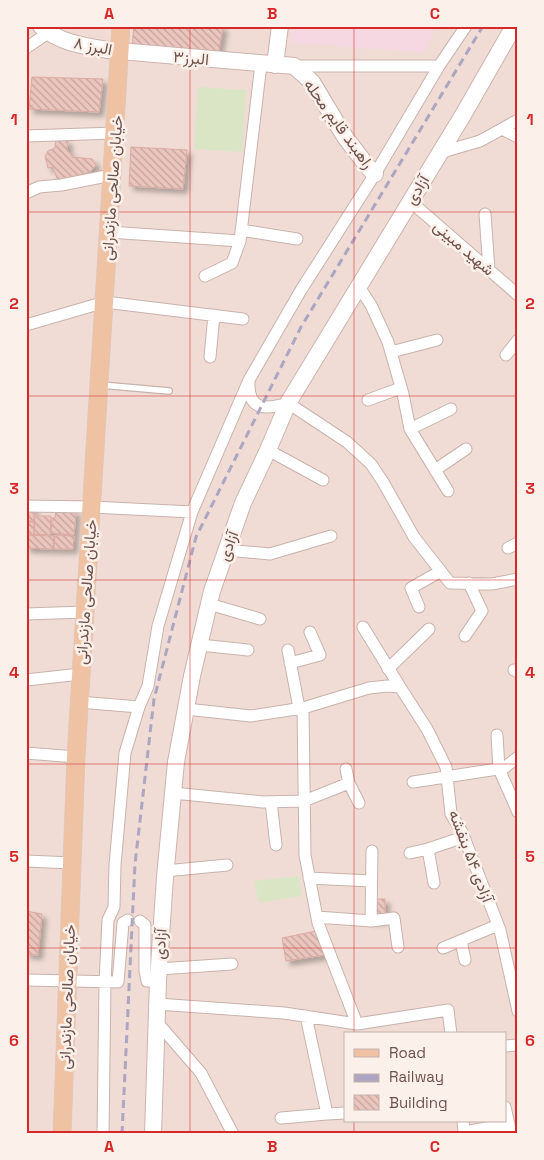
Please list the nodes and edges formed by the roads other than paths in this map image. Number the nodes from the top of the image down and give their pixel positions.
1 (121, 26) edge
2 (128, 26) edge
3 (280, 26) edge
4 (466, 26) edge
5 (44, 30) edge
6 (514, 34) edge
7 (26, 48) edge
8 (121, 51) junction
9 (268, 65) junction
10 (294, 66) junction
11 (439, 66) junction
12 (518, 120) edge
13 (502, 129) junction
14 (115, 133) junction
15 (26, 136) edge
16 (518, 137) edge
17 (439, 153) junction
18 (375, 174) junction
19 (112, 175) junction
20 (26, 193) edge
21 (410, 201) junction
22 (486, 214) dead end
23 (109, 232) junction
24 (241, 236) junction
25 (297, 239) dead end
26 (489, 270) junction
27 (205, 276) dead end
28 (513, 286) edge
29 (359, 287) junction
30 (518, 295) edge
31 (104, 302) junction
32 (214, 315) junction
33 (243, 319) dead end
34 (26, 325) edge
35 (437, 340) dead end
36 (518, 340) edge
37 (391, 352) junction
38 (506, 356) dead end
39 (210, 357) dead end
40 (249, 380) junction
41 (99, 384) junction
42 (401, 388) junction
43 (169, 391) dead end
44 (368, 400) dead end
45 (288, 403) junction
46 (451, 409) dead end
47 (410, 429) junction
48 (466, 449) dead end
49 (268, 450) junction
50 (435, 470) junction
51 (322, 480) dead end
52 (448, 491) dead end
53 (26, 506) edge
54 (92, 507) junction
55 (192, 512) junction
56 (330, 536) dead end
57 (226, 550) junction
58 (441, 571) junction
59 (518, 579) edge
60 (469, 583) junction
61 (209, 604) junction
62 (419, 606) dead end
63 (85, 612) junction
64 (26, 614) edge
65 (260, 619) dead end
66 (362, 627) dead end
67 (429, 629) dead end
68 (310, 632) dead end
69 (466, 636) dead end
70 (200, 645) junction
71 (248, 650) dead end
72 (288, 650) dead end
73 (290, 663) junction
74 (388, 669) junction
75 (81, 674) junction
76 (26, 680) edge
77 (400, 687) junction
78 (79, 702) junction
79 (139, 706) junction
80 (186, 708) junction
81 (301, 708) junction
82 (497, 735) dead end
83 (26, 753) edge
84 (76, 757) junction
85 (518, 757) edge
86 (346, 768) dead end
87 (499, 768) junction
88 (447, 776) junction
89 (412, 782) dead end
90 (349, 783) junction
91 (173, 793) junction
92 (304, 801) junction
93 (271, 802) junction
94 (359, 803) dead end
95 (517, 810) edge
96 (464, 837) junction
97 (276, 844) dead end
98 (428, 850) junction
99 (372, 851) dead end
100 (410, 853) dead end
101 (26, 861) edge
102 (72, 863) junction
103 (227, 865) dead end
104 (165, 871) junction
105 (309, 878) junction
106 (372, 881) junction
107 (434, 883) dead end
108 (317, 917) junction
109 (128, 920) dead end
110 (140, 921) dead end
111 (371, 921) junction
112 (498, 925) junction
113 (461, 941) junction
114 (398, 947) dead end
115 (443, 948) dead end
116 (465, 960) dead end
117 (512, 962) edge
118 (232, 964) dead end
119 (154, 973) junction
120 (26, 980) edge
121 (68, 980) junction
122 (105, 982) junction
123 (157, 1004) junction
124 (518, 1011) edge
125 (306, 1016) junction
126 (156, 1021) junction
127 (357, 1024) junction
128 (451, 1032) edge
129 (506, 1111) edge
130 (344, 1113) edge
131 (327, 1114) junction
132 (282, 1118) dead end
133 (510, 1129) edge
134 (462, 1130) edge
135 (62, 1134) edge
136 (102, 1134) edge
137 (153, 1134) edge
138 (233, 1134) edge

1 - 8 main road, خیابان صالحی مازندرانی
2 - 8 main road, خیابان صالحی مازندرانی
3 - 9 main road
4 - 11 street
5 - 7 street
5 - 8 main road, البرز ۸
6 - 17 main road, آزادی
8 - 9 main road, البرز۳
8 - 14 main road, خیابان صالحی مازندرانی
9 - 10 main road, راهبند قایم محله
9 - 24 street
10 - 11 street
10 - 18 main road, راهبند قایم محله
11 - 18 street
12 - 13 street
13 - 16 street
13 - 17 street
14 - 15 street
14 - 19 main road, خیابان صالحی مازندرانی
17 - 21 main road, آزادی
18 - 40 street
19 - 20 street
19 - 23 main road, خیابان صالحی مازندرانی
21 - 26 street, شهید مبینی
21 - 29 main road, آزادی
22 - 26 street
23 - 24 street
23 - 31 main road, خیابان صالحی مازندرانی
24 - 25 street
24 - 27 street
26 - 28 street, شهید مبینی
28 - 30 street, شهید مبینی
29 - 37 street
29 - 45 main road, آزادی
31 - 32 street
31 - 34 street
31 - 41 main road, خیابان صالحی مازندرانی
32 - 33 street
32 - 39 street
35 - 37 street
36 - 38 street
37 - 42 street
40 - 45 street
40 - 55 street
41 - 43 lane
41 - 54 main road, خیابان صالحی مازندرانی
42 - 44 street
42 - 47 street
45 - 49 main road, آزادی
45 - 58 street
46 - 47 street
47 - 50 street
48 - 50 street
49 - 51 street
49 - 57 main road, آزادی
50 - 52 street
53 - 54 street
54 - 55 street
54 - 63 main road, خیابان صالحی مازندرانی
55 - 79 street
56 - 57 street
57 - 61 main road, آزادی
58 - 60 street
58 - 62 street
59 - 60 street
60 - 69 street
61 - 65 street
61 - 70 main road, آزادی
63 - 64 street
63 - 75 main road, خیابان صالحی مازندرانی
66 - 74 street, آزادی ۵۴ بنفشه
67 - 74 street
68 - 73 street
70 - 71 street
70 - 80 main road, آزادی
72 - 73 street
73 - 81 street
74 - 77 street, آزادی ۵۴ بنفشه
75 - 76 street
75 - 78 main road, خیابان صالحی مازندرانی
77 - 81 street
77 - 88 street, آزادی ۵۴ بنفشه
78 - 79 street
78 - 84 main road, خیابان صالحی مازندرانی
79 - 122 street
80 - 81 street
80 - 91 main road, آزادی
81 - 92 street
82 - 87 street
83 - 84 street
84 - 102 main road, خیابان صالحی مازندرانی
85 - 87 street
86 - 90 street
87 - 88 street
87 - 95 street
88 - 89 street
88 - 96 street, آزادی ۵۴ بنفشه
90 - 92 street
90 - 94 street
91 - 93 street
91 - 104 main road, آزادی
92 - 93 street
92 - 105 street
93 - 97 street
96 - 98 street
96 - 112 street, آزادی ۵۴ بنفشه
98 - 100 street
98 - 107 street
99 - 106 street
101 - 102 street
102 - 121 main road, خیابان صالحی مازندرانی
103 - 104 street
104 - 119 main road, آزادی
105 - 106 street
105 - 108 street
106 - 111 street
108 - 111 street
108 - 127 street
109 - 122 street
110 - 119 street
111 - 114 street
112 - 113 street
112 - 117 street, آزادی ۵۴ بنفشه
113 - 115 street
113 - 116 street
117 - 124 street, آزادی ۵۴ بنفشه
118 - 119 street
119 - 123 main road, آزادی
120 - 121 street
121 - 122 street
121 - 135 main road, خیابان صالحی مازندرانی
122 - 136 street
123 - 125 street
123 - 126 main road, آزادی
125 - 127 street
125 - 131 street
126 - 137 main road, آزادی
126 - 138 street
127 - 128 street
129 - 133 street
130 - 131 street
131 - 132 street
133 - 134 street

